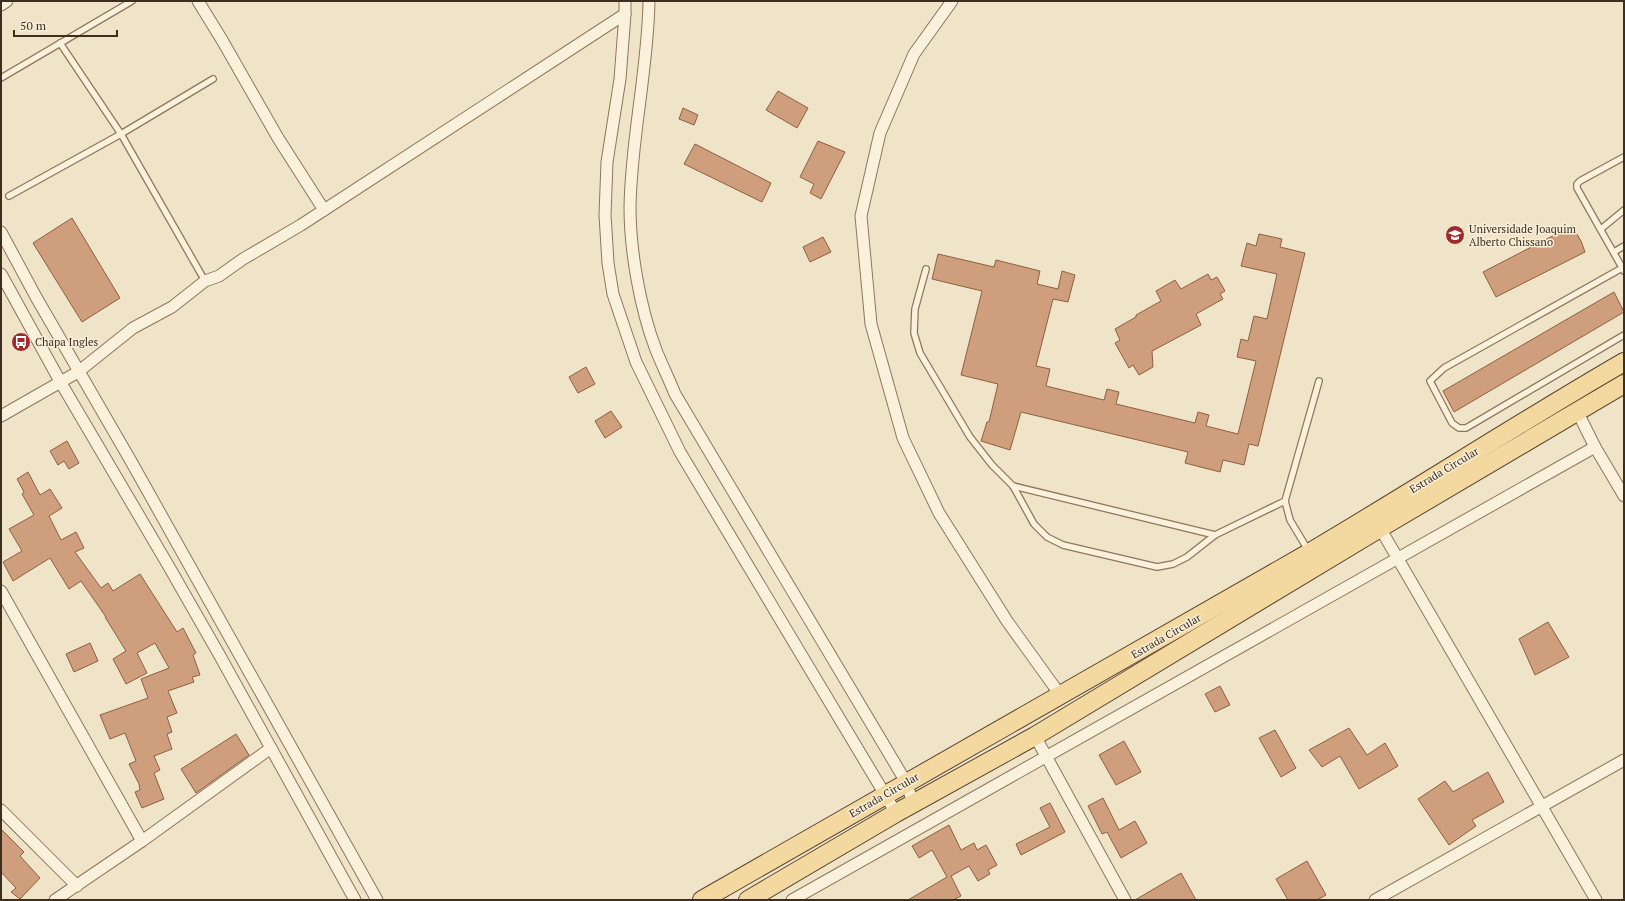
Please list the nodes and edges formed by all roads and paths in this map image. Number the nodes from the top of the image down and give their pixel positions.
1 (8, 1) edge
2 (132, 1) edge
3 (198, 1) edge
4 (625, 1) edge
5 (649, 1) edge
6 (952, 1) edge
7 (1, 5) edge
8 (626, 14) junction
9 (60, 43) junction
10 (1, 78) edge
11 (213, 79) dead end
12 (121, 134) junction
13 (1624, 157) edge
14 (9, 196) dead end
15 (324, 210) junction
16 (1624, 210) edge
17 (1601, 229) junction
18 (1, 232) edge
19 (1624, 246) edge
20 (1614, 252) junction
21 (926, 269) dead end
22 (1623, 269) edge
23 (1, 274) edge
24 (205, 281) junction
25 (1624, 335) edge
26 (1624, 362) edge
27 (78, 372) junction
28 (1319, 381) dead end
29 (61, 383) junction
30 (1624, 384) edge
31 (1578, 411) junction
32 (1, 416) edge
33 (1595, 447) junction
34 (1013, 486) junction
35 (1624, 496) edge
36 (1285, 501) junction
37 (1380, 528) junction
38 (1215, 535) junction
39 (1310, 552) junction
40 (1397, 558) junction
41 (1, 591) edge
42 (1061, 696) junction
43 (1035, 736) junction
44 (271, 748) junction
45 (1046, 757) junction
46 (1624, 760) edge
47 (906, 782) junction
48 (885, 794) junction
49 (914, 803) junction
50 (1542, 806) junction
51 (1, 810) edge
52 (896, 813) junction
53 (142, 841) junction
54 (77, 886) junction
55 (756, 898) edge
56 (55, 900) edge
57 (355, 900) edge
58 (377, 900) edge
59 (702, 900) edge
60 (792, 900) edge
61 (1125, 900) edge
62 (1375, 900) edge
63 (1596, 900) edge

1 - 7 street
2 - 9 lane
3 - 15 street
4 - 8 street
5 - 47 street
6 - 42 street
8 - 15 street
8 - 48 street
9 - 10 lane
9 - 12 lane
11 - 12 lane
12 - 14 lane
12 - 24 lane
13 - 17 lane
15 - 24 street
16 - 17 lane
17 - 20 lane
18 - 27 street
19 - 20 lane
20 - 22 lane
21 - 34 lane
22 - 25 lane
23 - 29 street
24 - 27 street
26 - 39 main road, Estrada Circular
27 - 29 street
27 - 58 street
28 - 36 lane
29 - 32 street
29 - 44 street
30 - 31 main road
31 - 33 street
31 - 37 main road
33 - 35 street
33 - 40 street
34 - 38 lane
34 - 38 lane
36 - 38 lane
36 - 39 lane
37 - 40 street
37 - 43 main road
39 - 42 main road, Estrada Circular
40 - 45 street
40 - 50 street
41 - 53 street
42 - 47 main road, Estrada Circular
43 - 45 street
43 - 49 main road
44 - 53 street
44 - 57 street
45 - 60 street
45 - 61 street
46 - 50 street
47 - 48 main road, Estrada Circular
47 - 49 street
48 - 52 street
48 - 59 main road, Estrada Circular
49 - 52 main road
50 - 62 street
50 - 63 street
51 - 54 street
52 - 55 main road
53 - 54 street
54 - 56 street

